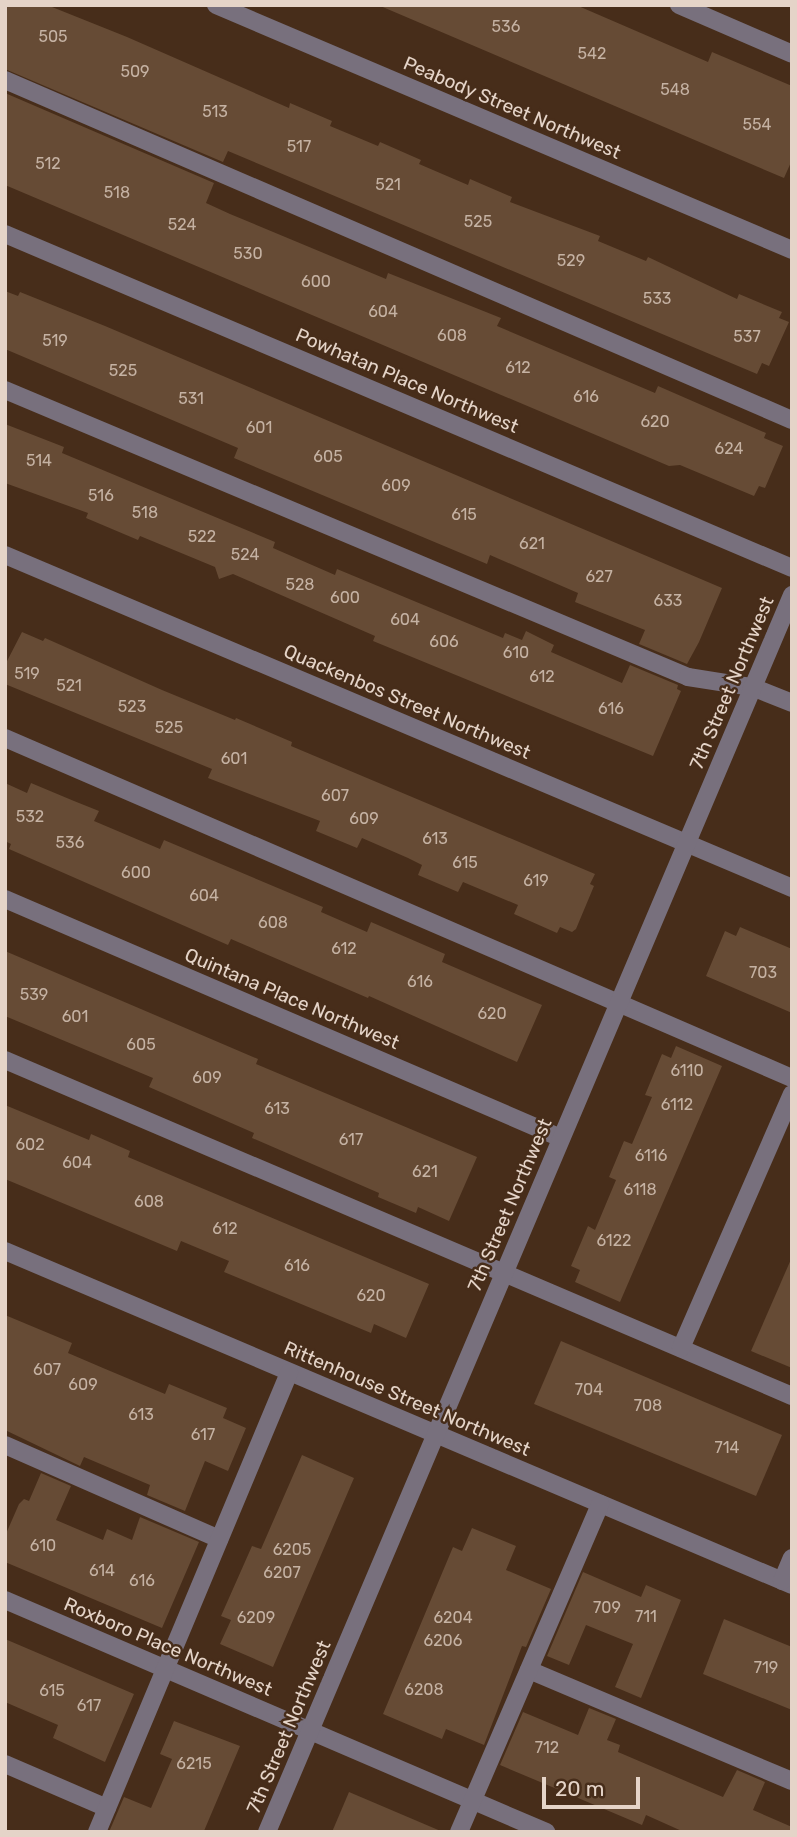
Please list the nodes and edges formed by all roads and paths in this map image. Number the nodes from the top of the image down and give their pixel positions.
1 (216, 5) edge
2 (679, 5) edge
3 (792, 54) edge
4 (5, 80) edge
5 (5, 234) edge
6 (792, 250) edge
7 (5, 390) edge
8 (792, 419) edge
9 (5, 555) edge
10 (792, 568) edge
11 (792, 595) edge
12 (752, 687) junction
13 (792, 704) edge
14 (5, 738) edge
15 (687, 844) junction
16 (792, 888) edge
17 (5, 899) edge
18 (619, 1002) junction
19 (5, 1060) edge
20 (792, 1079) edge
21 (792, 1094) edge
22 (561, 1138) junction
23 (5, 1251) edge
24 (505, 1272) junction
25 (681, 1348) junction
26 (289, 1372) junction
27 (792, 1396) edge
28 (436, 1434) junction
29 (5, 1445) edge
30 (600, 1504) junction
31 (219, 1539) junction
32 (792, 1558) edge
33 (787, 1583) edge
34 (5, 1600) edge
35 (166, 1668) junction
36 (529, 1670) junction
37 (310, 1730) junction
38 (5, 1765) edge
39 (792, 1781) edge
40 (473, 1801) junction
41 (107, 1808) junction
42 (97, 1832) edge
43 (267, 1832) edge
44 (459, 1832) edge
45 (546, 1832) edge

1 - 6 street, Peabody Street Northwest
2 - 3 street
4 - 8 street
5 - 10 street, Powhatan Place Northwest
7 - 12 street
9 - 15 street, Quackenbos Street Northwest
11 - 12 street, 7th Street Northwest
12 - 13 street
12 - 15 street, 7th Street Northwest
14 - 18 street
15 - 16 street, Quackenbos Street Northwest
15 - 18 street, 7th Street Northwest
17 - 22 street, Quintana Place Northwest
18 - 20 street
18 - 22 street, 7th Street Northwest
19 - 24 street
21 - 25 street
22 - 24 street, 7th Street Northwest
23 - 26 street, Rittenhouse Street Northwest
24 - 25 street
24 - 28 street, 7th Street Northwest
25 - 27 street
26 - 28 street, Rittenhouse Street Northwest
26 - 31 street
28 - 30 street, Rittenhouse Street Northwest
28 - 37 street, 7th Street Northwest
29 - 31 street
30 - 33 street, Rittenhouse Street Northwest
30 - 36 street
31 - 35 street
32 - 33 street
34 - 35 street, Roxboro Place Northwest
35 - 37 street, Roxboro Place Northwest
35 - 41 street
36 - 39 street
36 - 40 street
37 - 40 street, Roxboro Place Northwest
37 - 43 street, 7th Street Northwest
38 - 41 street
40 - 44 street
40 - 45 street, Roxboro Place Northwest
41 - 42 street

